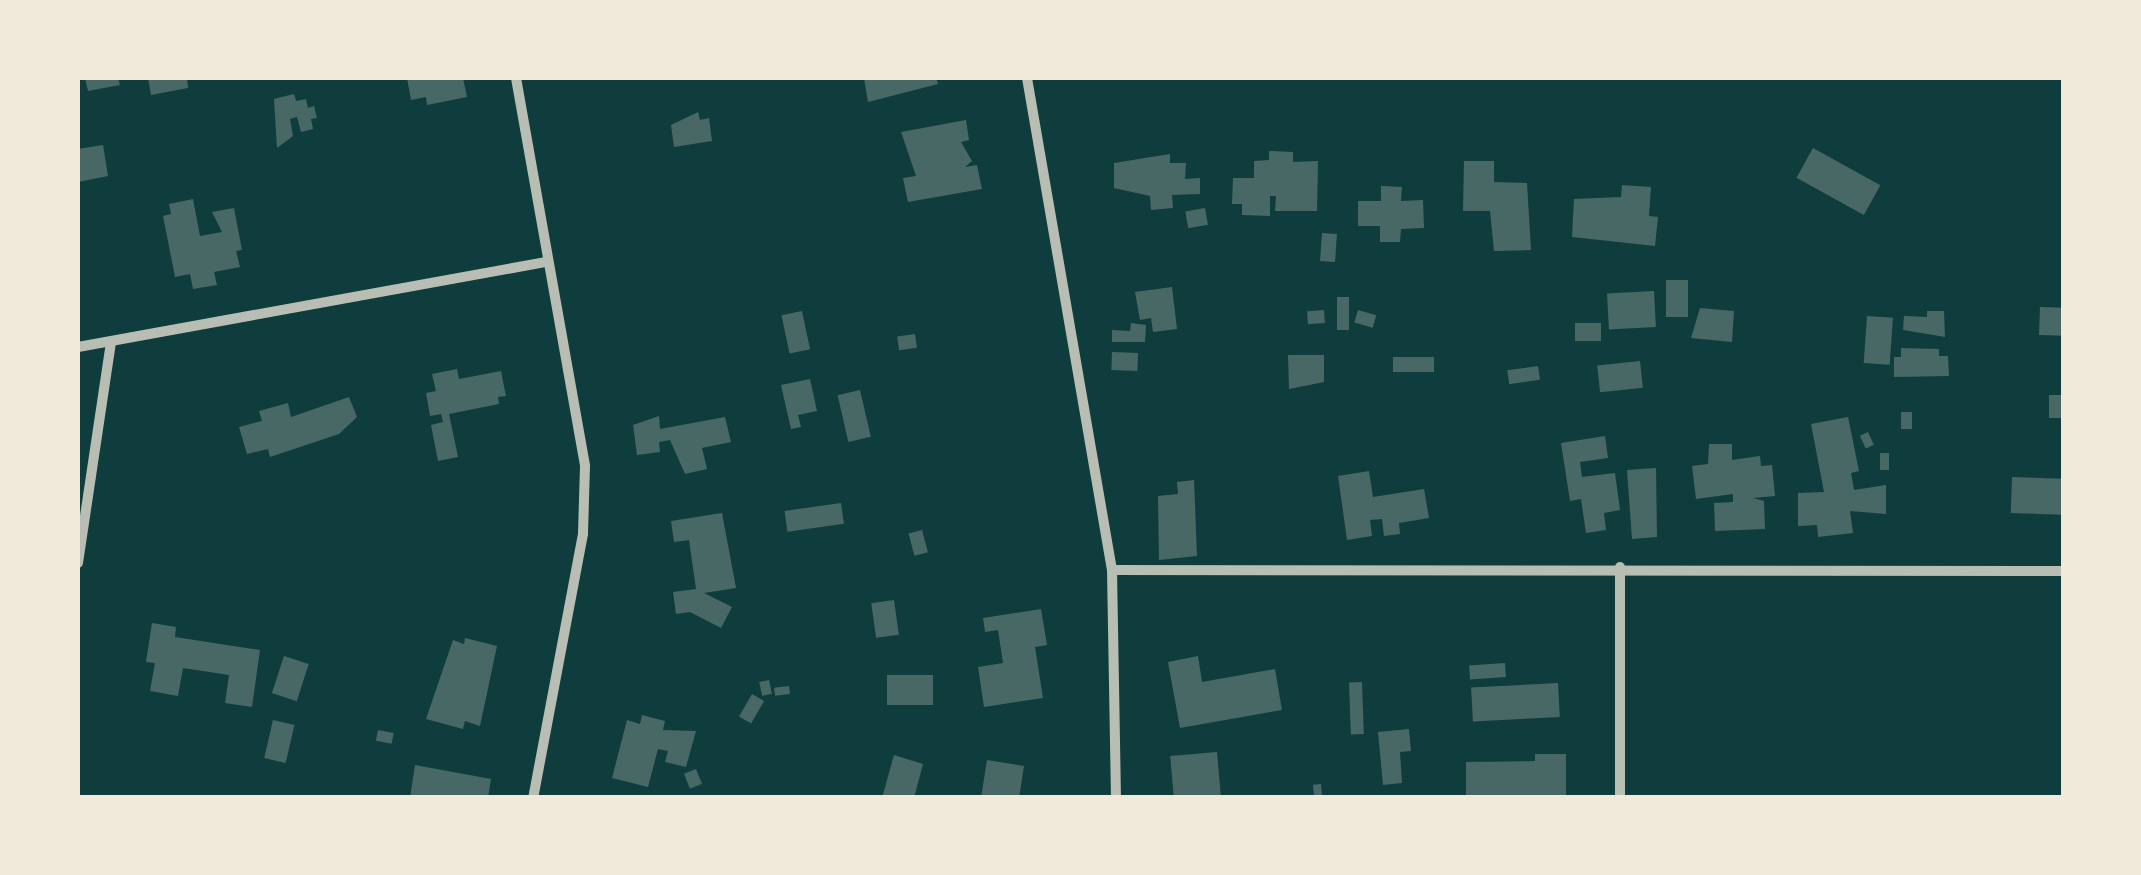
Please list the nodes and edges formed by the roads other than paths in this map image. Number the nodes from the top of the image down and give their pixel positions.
1 (516, 78) edge
2 (1026, 78) edge
3 (546, 262) junction
4 (110, 341) junction
5 (78, 347) edge
6 (78, 562) edge
7 (1620, 567) junction
8 (1112, 570) junction
9 (2064, 572) edge
10 (533, 798) edge
11 (1116, 798) edge
12 (1620, 798) edge

1 - 3 street
2 - 8 street
3 - 4 street
3 - 10 street
4 - 5 street
4 - 6 street
7 - 8 street
7 - 9 street
7 - 12 street
8 - 11 street

